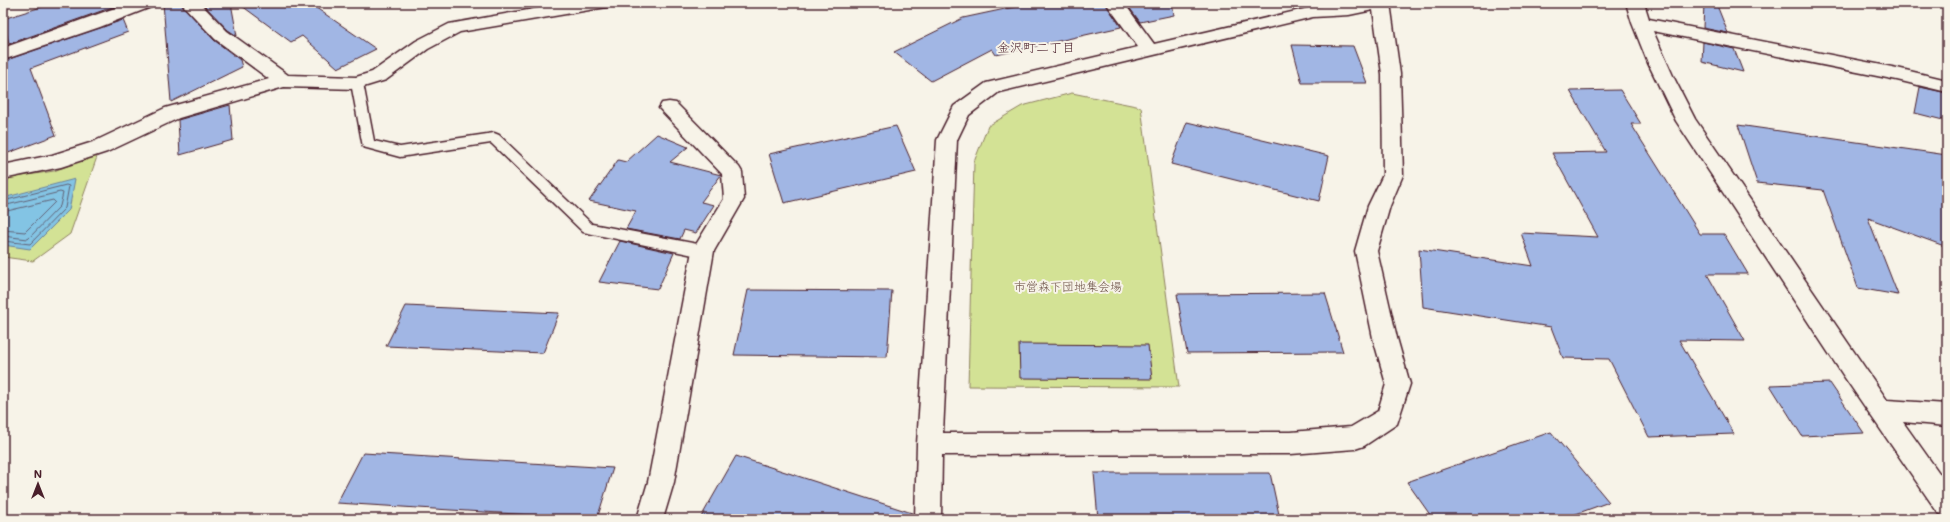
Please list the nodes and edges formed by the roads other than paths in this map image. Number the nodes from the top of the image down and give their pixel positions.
1 (145, 3) edge
2 (190, 3) edge
3 (601, 3) edge
4 (1115, 3) edge
5 (1381, 3) edge
6 (1638, 13) edge
7 (1149, 50) junction
8 (3, 54) edge
9 (284, 81) junction
10 (357, 83) junction
11 (1947, 86) edge
12 (669, 108) dead end
13 (3, 172) edge
14 (703, 251) junction
15 (1882, 410) junction
16 (1947, 415) edge
17 (930, 444) junction
18 (1947, 505) edge
19 (650, 519) edge
20 (928, 519) edge

1 - 8 street
2 - 9 street
3 - 10 street
4 - 7 street
5 - 7 street
5 - 17 street
6 - 11 street
6 - 15 street
7 - 17 street
9 - 10 street
9 - 13 street
10 - 14 lane
12 - 14 street
14 - 19 street
15 - 16 street
15 - 18 street
17 - 20 street

